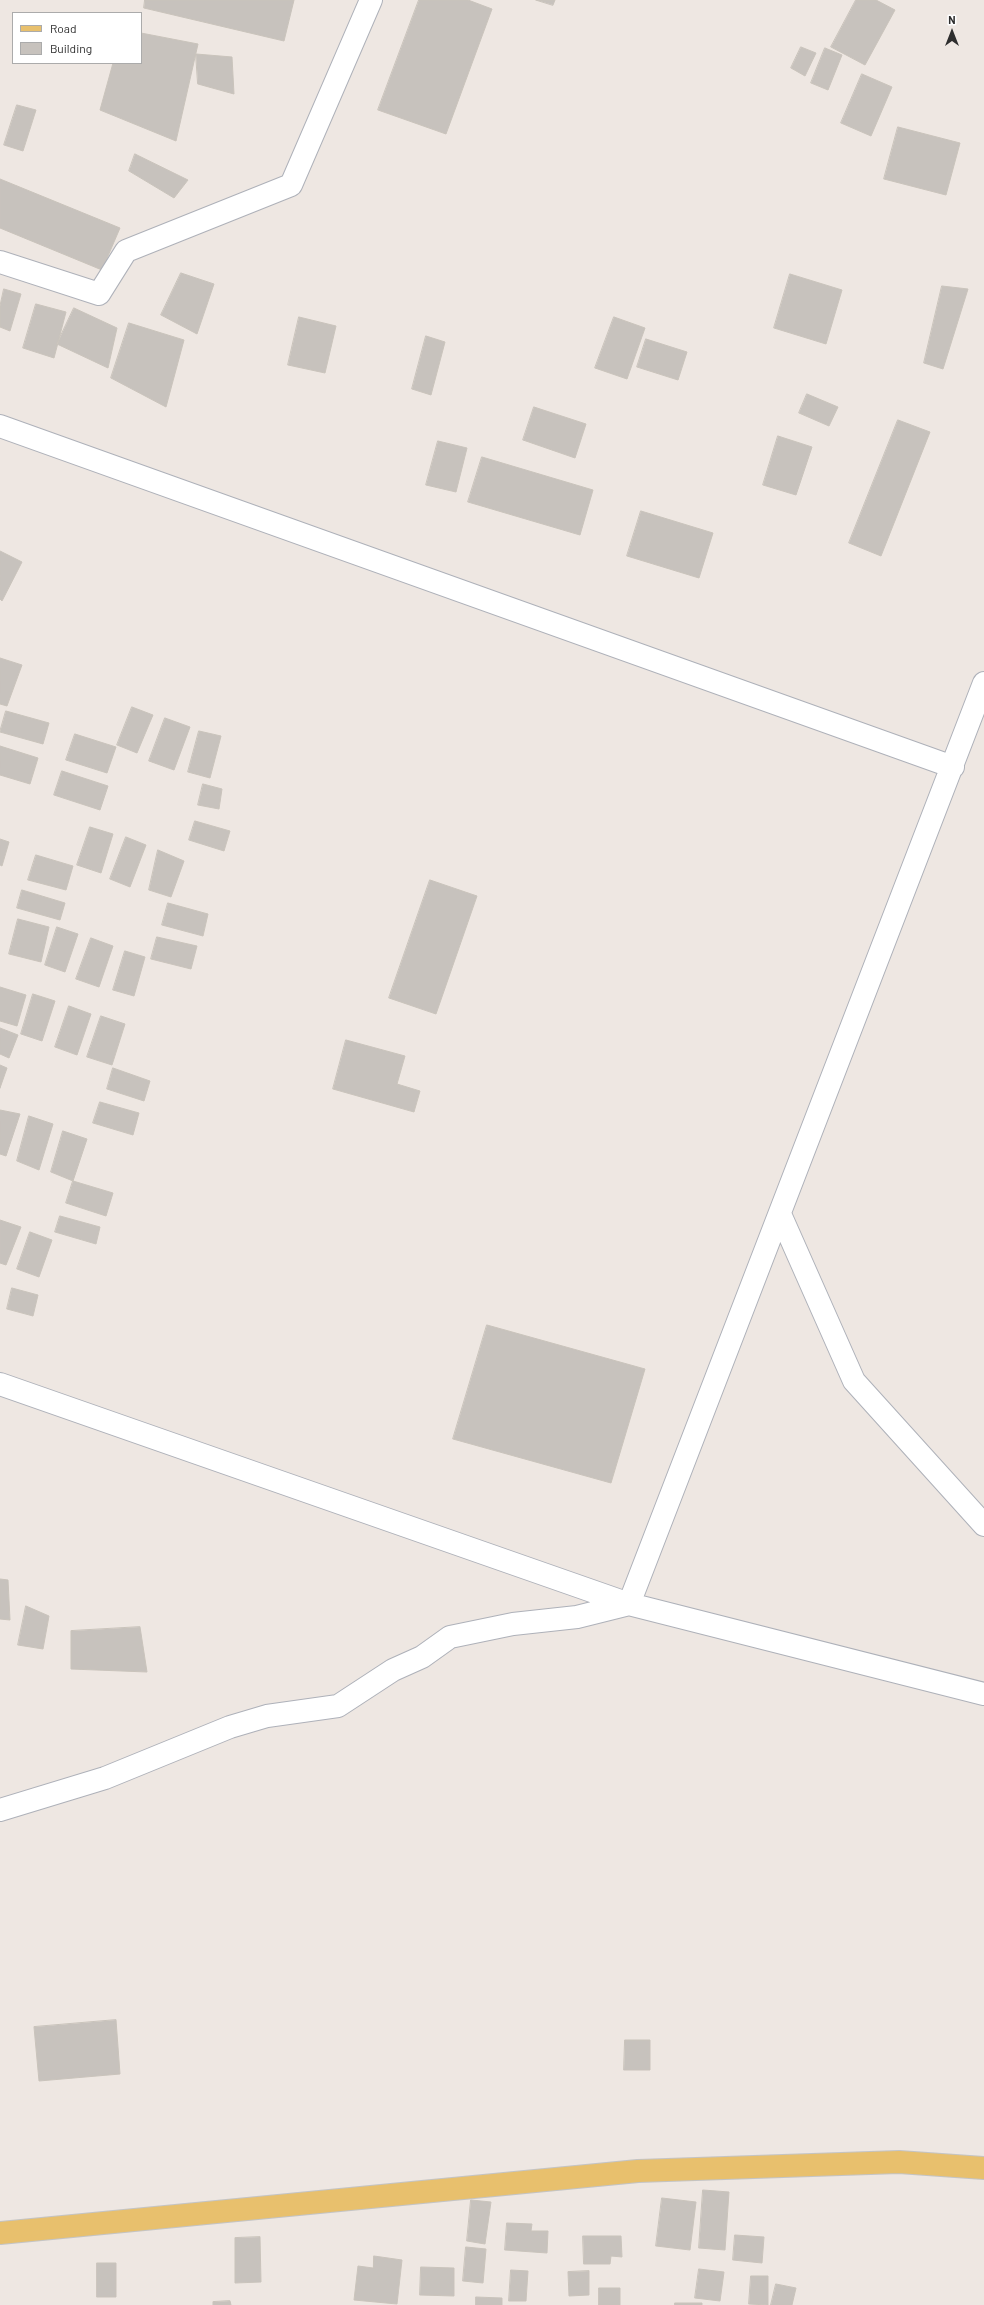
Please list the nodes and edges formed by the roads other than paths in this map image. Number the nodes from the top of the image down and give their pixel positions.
1 (371, 0) edge
2 (0, 262) edge
3 (0, 426) edge
4 (984, 687) edge
5 (953, 767) junction
6 (780, 1214) junction
7 (0, 1384) edge
8 (984, 1525) edge
9 (629, 1604) junction
10 (984, 1694) edge
11 (0, 1810) edge
12 (984, 2168) edge
13 (0, 2233) edge

1 - 2 street
3 - 5 street
4 - 5 street
5 - 6 street
6 - 8 street
6 - 9 street
7 - 9 street
9 - 10 street
9 - 11 street
12 - 13 main road

